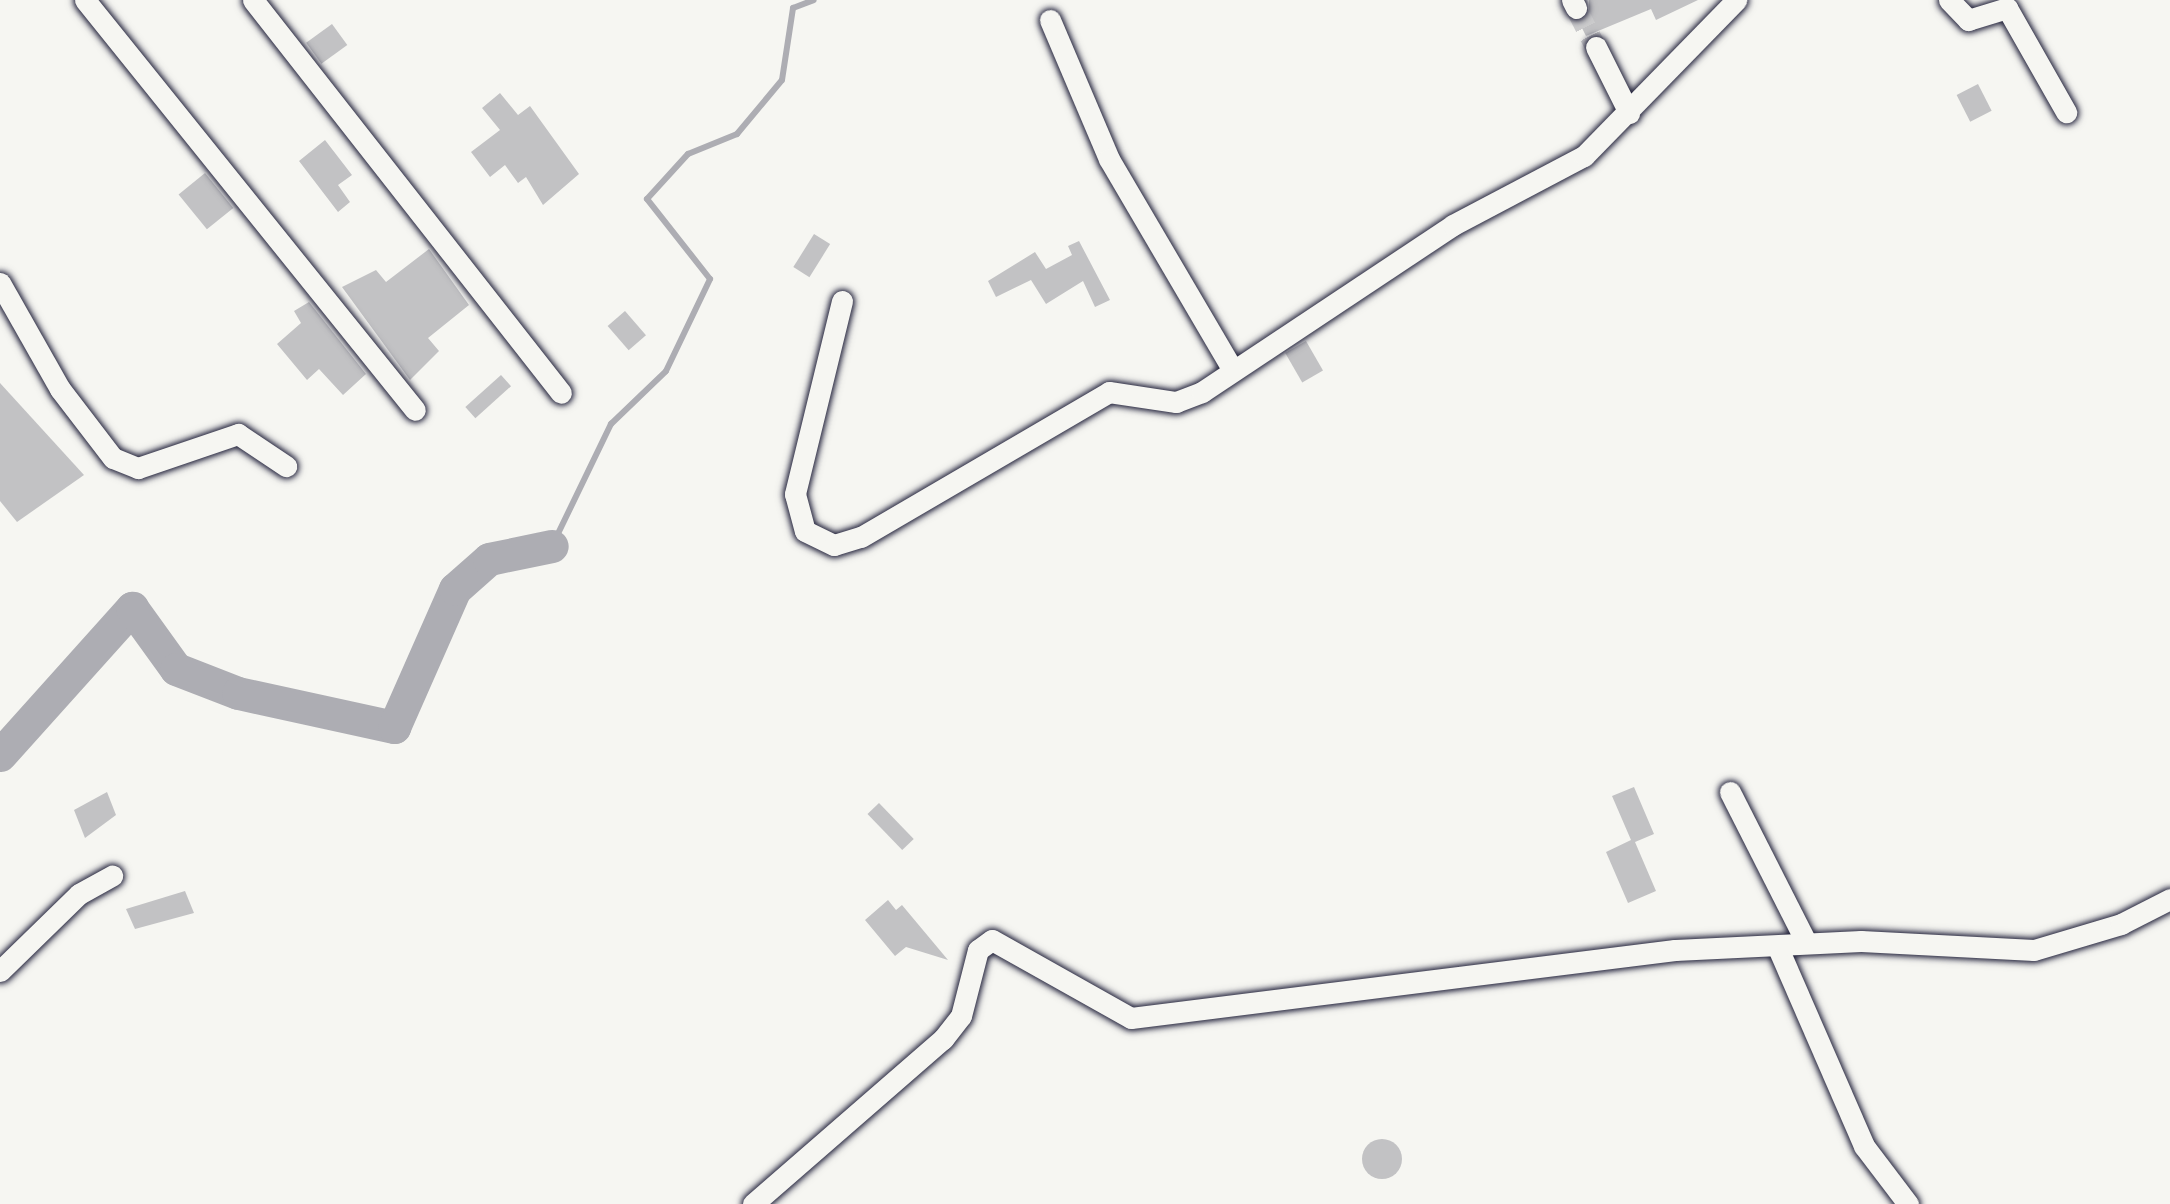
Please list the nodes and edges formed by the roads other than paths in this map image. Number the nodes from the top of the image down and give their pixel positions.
1 (86, 0) edge
2 (253, 0) edge
3 (1736, 0) edge
4 (1949, 0) edge
5 (1050, 20) dead end
6 (1596, 46) tunnel mouth
7 (2066, 112) dead end
8 (1629, 113) junction
9 (0, 283) edge
10 (842, 301) dead end
11 (1233, 370) junction
12 (561, 393) dead end
13 (415, 410) dead end
14 (286, 466) dead end
15 (1730, 792) dead end
16 (112, 876) dead end
17 (2170, 899) edge
18 (1806, 942) junction
19 (1778, 948) junction
20 (0, 971) edge
21 (754, 1204) edge
22 (1908, 1204) edge

1 - 13 street
2 - 12 street
3 - 8 street
4 - 7 street
5 - 11 street
6 - 8 street
8 - 11 street
9 - 14 street
10 - 11 street
15 - 18 street
16 - 20 street
17 - 18 street
18 - 19 street
19 - 21 street
19 - 22 street

